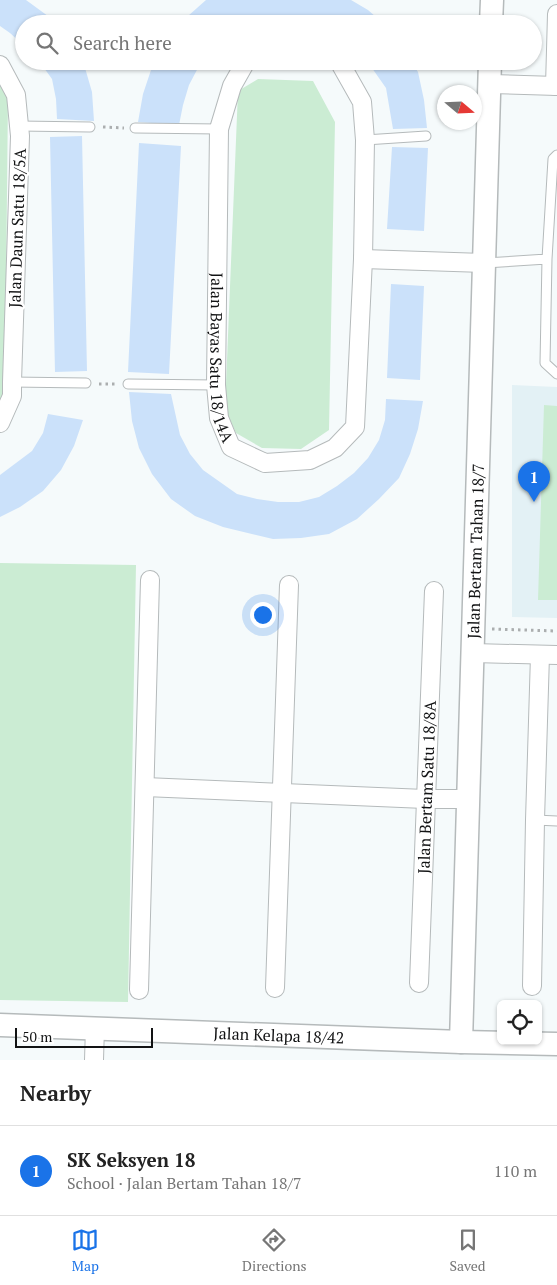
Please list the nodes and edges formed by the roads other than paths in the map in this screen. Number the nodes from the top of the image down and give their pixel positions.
1 (492, 0) edge
2 (557, 14) edge
3 (491, 15) edge
4 (0, 65) edge
5 (241, 70) edge
6 (344, 70) edge
7 (490, 70) edge
8 (490, 84) junction
9 (556, 86) edge
10 (19, 126) junction
11 (90, 127) road end
12 (135, 128) road end
13 (218, 129) junction
14 (426, 136) dead end
15 (365, 140) junction
16 (557, 155) edge
17 (363, 259) junction
18 (547, 259) junction
19 (484, 263) junction
20 (557, 374) edge
21 (12, 382) junction
22 (86, 383) road end
23 (128, 384) road end
24 (216, 385) junction
25 (0, 423) edge
26 (150, 580) dead end
27 (289, 585) dead end
28 (434, 591) dead end
29 (472, 653) junction
30 (549, 655) edge
31 (145, 788) junction
32 (282, 793) junction
33 (425, 799) junction
34 (468, 799) junction
35 (535, 820) junction
36 (557, 821) edge
37 (419, 983) dead end
38 (532, 986) dead end
39 (275, 988) dead end
40 (139, 990) dead end
41 (0, 1025) edge
42 (95, 1027) junction
43 (461, 1042) junction
44 (557, 1044) edge
45 (94, 1060) edge

1 - 3 street
2 - 9 street
4 - 10 street, Jalan Daun Satu 18/5A
5 - 13 street, Jalan Bayas Satu 18/14A
6 - 15 street, Jalan Bayas Satu 18/14A
7 - 8 street, Jalan Bertam Tahan 18/7
8 - 9 street
8 - 19 street, Jalan Bertam Tahan 18/7
10 - 11 lane
10 - 21 street, Jalan Daun Satu 18/5A
12 - 13 lane
13 - 24 street, Jalan Bayas Satu 18/14A
14 - 15 lane
15 - 17 street, Jalan Bayas Satu 18/14A
16 - 18 lane
17 - 19 street
17 - 24 street, Jalan Bayas Satu 18/14A
18 - 19 lane
18 - 20 lane
19 - 29 street, Jalan Bertam Tahan 18/7
21 - 22 lane
21 - 25 street, Jalan Daun Satu 18/5A
23 - 24 lane
26 - 31 street
27 - 32 street
28 - 33 street, Jalan Bertam Satu 18/8A
29 - 30 street
29 - 34 street, Jalan Bertam Tahan 18/7
30 - 35 street
31 - 32 street
31 - 40 street
32 - 33 street
32 - 39 street
33 - 34 street
33 - 37 street, Jalan Bertam Satu 18/8A
34 - 43 street, Jalan Bertam Tahan 18/7
35 - 36 lane
35 - 38 street
41 - 42 street, Jalan Kelapa 18/42
42 - 43 street, Jalan Kelapa 18/42
42 - 45 street
43 - 44 street, Jalan Kelapa 18/42

